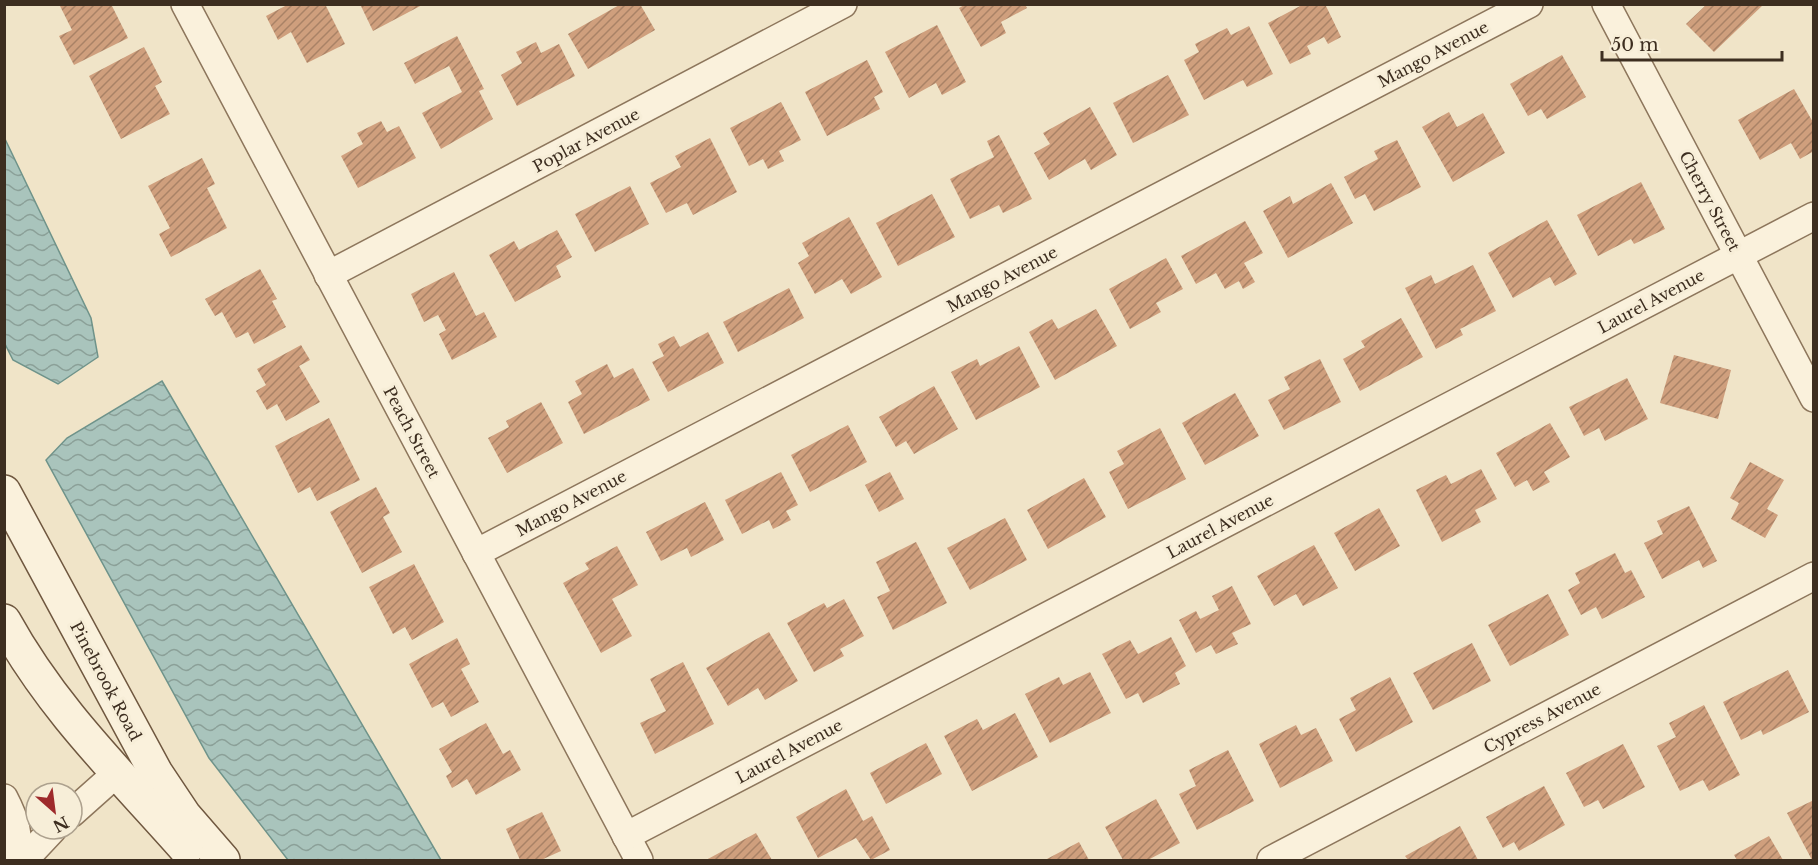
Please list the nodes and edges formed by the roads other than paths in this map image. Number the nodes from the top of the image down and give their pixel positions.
1 (185, 4) edge
2 (843, 4) edge
3 (1529, 4) edge
4 (1606, 4) edge
5 (1814, 216) edge
6 (1738, 256) junction
7 (328, 275) junction
8 (1814, 398) edge
9 (4, 492) edge
10 (476, 553) junction
11 (1814, 576) edge
12 (4, 621) edge
13 (118, 772) junction
14 (84, 802) edge
15 (18, 811) edge
16 (626, 836) junction
17 (43, 841) edge
18 (15, 861) edge
19 (24, 861) edge
20 (196, 861) edge
21 (223, 861) edge
22 (639, 861) edge
23 (1272, 861) edge

1 - 7 street, Peach Street
2 - 7 street, Poplar Avenue
3 - 10 street, Mango Avenue
4 - 6 street, Cherry Street
5 - 6 street, Laurel Avenue
6 - 8 street, Cherry Street
6 - 16 street, Laurel Avenue
7 - 10 street, Peach Street
9 - 21 street, Pinebrook Road
10 - 16 street, Peach Street
11 - 23 street, Cypress Avenue
12 - 13 street
13 - 14 street
13 - 20 street
15 - 18 street
16 - 22 street, Peach Street
17 - 19 street

